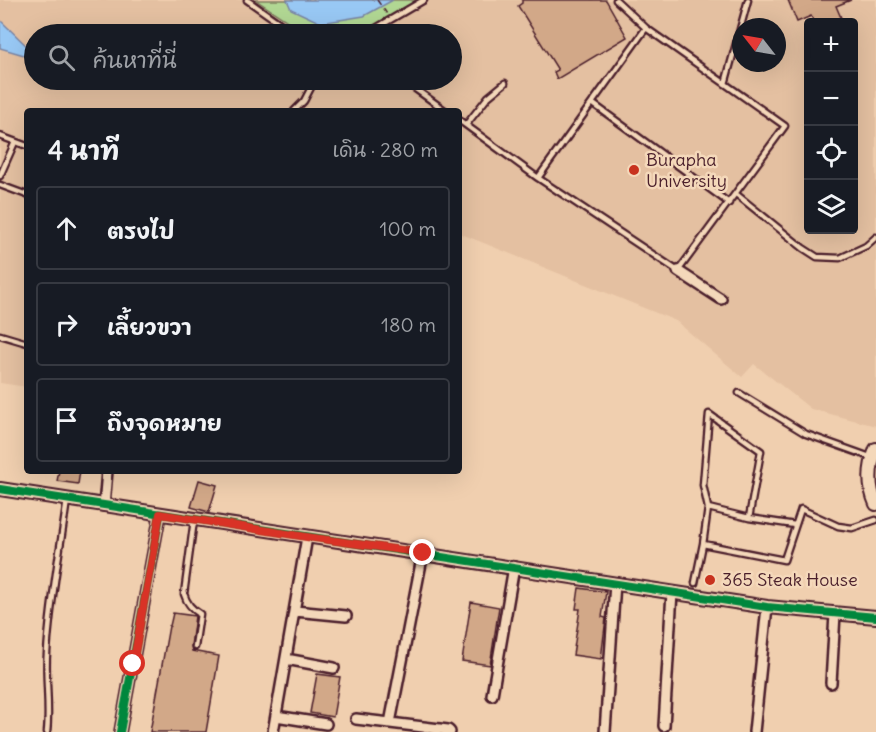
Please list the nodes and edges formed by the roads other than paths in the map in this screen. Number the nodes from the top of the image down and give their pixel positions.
1 (247, 0) edge
2 (424, 0) edge
3 (616, 0) edge
4 (748, 0) edge
5 (282, 24) edge
6 (383, 24) edge
7 (646, 28) junction
8 (505, 83) dead end
9 (725, 84) junction
10 (310, 90) edge
11 (417, 90) edge
12 (592, 104) junction
13 (297, 108) edge
14 (442, 108) edge
15 (462, 122) edge
16 (466, 125) junction
17 (0, 136) edge
18 (15, 142) junction
19 (24, 145) edge
20 (0, 176) edge
21 (538, 178) junction
22 (0, 185) edge
23 (24, 194) edge
24 (736, 194) junction
25 (729, 203) junction
26 (876, 237) edge
27 (678, 271) junction
28 (721, 299) dead end
29 (0, 335) edge
30 (24, 342) edge
31 (739, 393) dead end
32 (875, 453) edge
33 (107, 474) edge
34 (873, 477) edge
35 (0, 489) edge
36 (67, 500) junction
37 (876, 504) edge
38 (104, 506) junction
39 (708, 508) junction
40 (160, 514) junction
41 (750, 518) junction
42 (194, 520) junction
43 (876, 520) edge
44 (795, 525) junction
45 (307, 537) junction
46 (703, 544) junction
47 (423, 553) junction
48 (514, 567) junction
49 (615, 583) junction
50 (695, 583) dead end
51 (672, 592) junction
52 (767, 607) junction
53 (295, 611) junction
54 (835, 614) junction
55 (346, 616) dead end
56 (876, 617) edge
57 (195, 648) dead end
58 (286, 659) junction
59 (334, 668) dead end
60 (831, 683) dead end
61 (492, 695) dead end
62 (276, 716) junction
63 (356, 719) dead end
64 (390, 723) junction
65 (326, 724) dead end
66 (664, 726) dead end
67 (47, 732) edge
68 (120, 732) edge
69 (273, 732) edge
70 (450, 732) edge
71 (605, 732) edge
72 (754, 732) edge

1 - 5 lane
2 - 6 lane
3 - 7 lane
4 - 9 lane
7 - 9 lane
7 - 12 lane
8 - 16 lane
9 - 24 lane
10 - 13 lane
11 - 14 lane
12 - 21 lane
12 - 25 lane
15 - 16 lane
16 - 21 lane
17 - 18 lane
18 - 19 lane
18 - 20 lane
21 - 27 lane
22 - 23 lane
24 - 25 lane
24 - 26 lane
25 - 27 lane
27 - 28 street
29 - 30 lane
31 - 32 lane
32 - 34 street
33 - 38 street
34 - 37 street
35 - 36 street
36 - 38 street
36 - 67 lane
38 - 40 street
39 - 41 lane
39 - 41 lane
39 - 46 lane
40 - 42 street
40 - 68 street
41 - 44 lane
42 - 45 street
42 - 57 lane
43 - 44 lane
44 - 46 lane
45 - 47 street
45 - 53 street
46 - 50 lane
47 - 48 street
47 - 64 street
48 - 49 street
48 - 61 street
49 - 51 street
49 - 71 street
51 - 52 street
51 - 66 street
52 - 54 street
52 - 72 street
53 - 55 street
53 - 58 street
54 - 56 street
54 - 60 street
58 - 59 street
58 - 62 street
62 - 65 street
62 - 69 street
63 - 64 street
64 - 70 street

